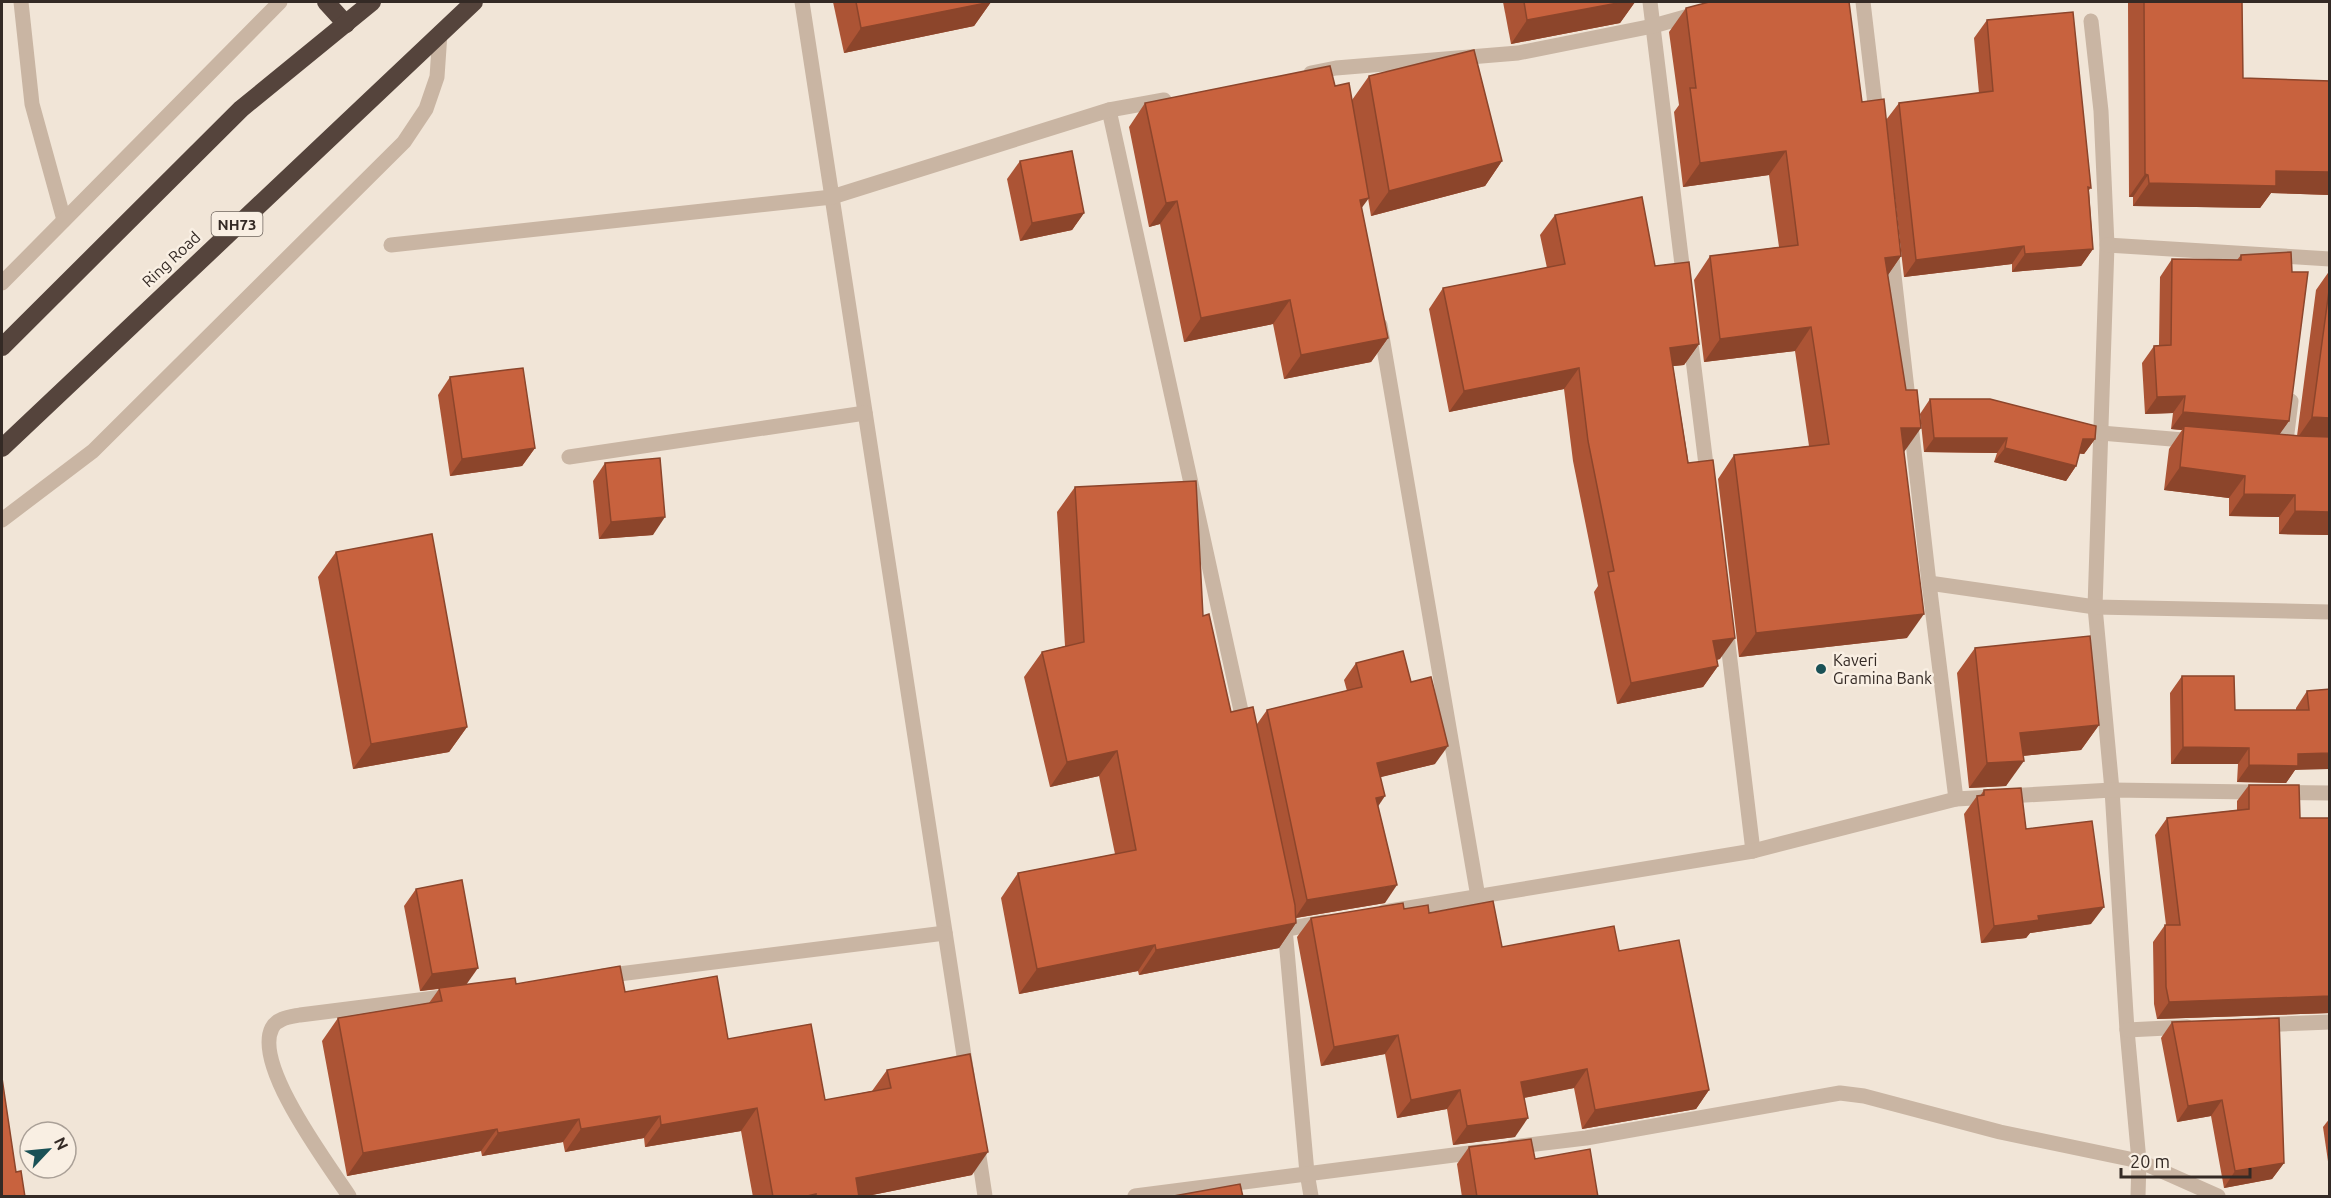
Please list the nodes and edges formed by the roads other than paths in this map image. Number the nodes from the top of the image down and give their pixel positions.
1 (21, 2) edge
2 (280, 2) edge
3 (326, 2) edge
4 (372, 2) edge
5 (474, 2) edge
6 (802, 2) edge
7 (1650, 2) edge
8 (1863, 2) edge
9 (1709, 11) edge
10 (2091, 21) dead end
11 (346, 24) junction
12 (1653, 26) junction
13 (440, 33) junction
14 (1302, 74) edge
15 (1177, 98) edge
16 (1109, 110) junction
17 (1878, 132) edge
18 (832, 197) junction
19 (64, 220) junction
20 (1890, 239) edge
21 (391, 245) dead end
22 (2107, 245) junction
23 (2330, 259) edge
24 (2, 283) edge
25 (1686, 297) edge
26 (1378, 313) edge
27 (1689, 321) edge
28 (2, 347) edge
29 (2293, 389) edge
30 (865, 412) junction
31 (2101, 433) junction
32 (2204, 442) edge
33 (2, 448) edge
34 (2285, 448) edge
35 (569, 457) dead end
36 (1710, 498) edge
37 (2, 520) edge
38 (1929, 583) junction
39 (2095, 607) junction
40 (2330, 612) edge
41 (1724, 615) edge
42 (1248, 741) edge
43 (2112, 790) junction
44 (2330, 793) edge
45 (1956, 799) junction
46 (1753, 851) junction
47 (1478, 897) junction
48 (1282, 905) edge
49 (1365, 915) edge
50 (1343, 919) edge
51 (1287, 928) junction
52 (945, 933) junction
53 (593, 978) edge
54 (464, 994) edge
55 (2330, 1022) edge
56 (2246, 1025) edge
57 (2199, 1027) edge
58 (2127, 1030) junction
59 (970, 1093) edge
60 (975, 1128) edge
61 (2139, 1161) junction
62 (1307, 1173) junction
63 (350, 1197) edge
64 (985, 1197) edge
65 (1135, 1197) edge
66 (1311, 1197) edge
67 (2138, 1197) edge
68 (2218, 1197) edge

1 - 19 street
2 - 19 street
3 - 11 highway
4 - 11 highway
5 - 13 highway, Ring Road / NH73
6 - 18 street
7 - 12 street
8 - 17 street
9 - 12 street
10 - 22 street
11 - 28 highway
12 - 14 street
12 - 25 street
13 - 33 highway, Ring Road / NH73
13 - 37 street
15 - 16 street
16 - 18 street
16 - 42 street
18 - 21 street
18 - 30 street
19 - 24 street
20 - 38 street
22 - 23 street
22 - 31 street
26 - 47 street
27 - 36 street
29 - 34 street
30 - 35 street
30 - 52 street
31 - 32 street
31 - 39 street
38 - 39 street
38 - 45 street
39 - 40 street
39 - 43 street
41 - 46 street
43 - 44 street
43 - 45 street
43 - 58 street
45 - 46 street
46 - 47 street
47 - 49 street
48 - 51 street
50 - 51 street
51 - 62 street
52 - 53 street
52 - 59 street
54 - 63 street
55 - 56 street
57 - 58 street
58 - 61 street
60 - 64 street
61 - 62 street
61 - 67 street
61 - 68 street
62 - 65 street
62 - 66 street

